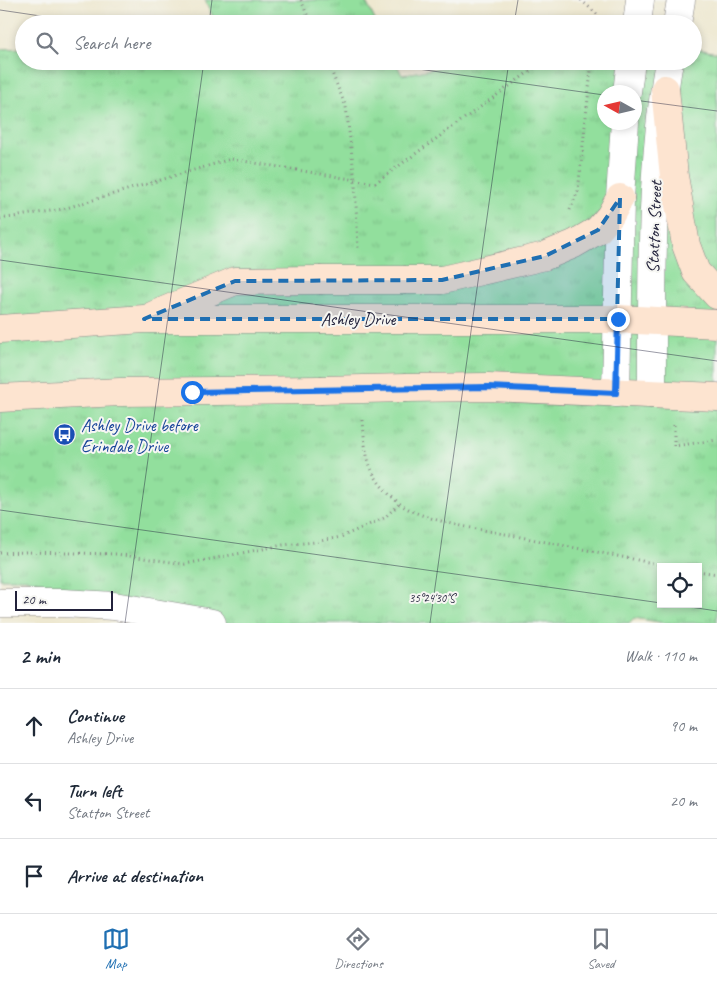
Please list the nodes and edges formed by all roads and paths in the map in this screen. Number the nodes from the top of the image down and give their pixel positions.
1 (301, 0) edge
2 (581, 0) edge
3 (640, 0) edge
4 (681, 0) edge
5 (307, 15) edge
6 (598, 15) edge
7 (638, 15) edge
8 (678, 15) edge
9 (331, 70) edge
10 (532, 70) edge
11 (591, 70) edge
12 (630, 70) edge
13 (668, 70) edge
14 (628, 85) edge
15 (665, 89) junction
16 (624, 130) edge
17 (355, 180) junction
18 (620, 198) junction
19 (0, 219) edge
20 (557, 251) junction
21 (717, 295) edge
22 (144, 319) junction
23 (618, 319) junction
24 (652, 320) junction
25 (717, 324) edge
26 (0, 329) edge
27 (616, 393) junction
28 (652, 394) junction
29 (717, 397) edge
30 (0, 398) edge
31 (364, 438) dead end
32 (717, 440) edge
33 (674, 446) dead end
34 (399, 504) junction
35 (0, 553) edge
36 (657, 564) edge
37 (702, 572) edge
38 (717, 574) edge
39 (0, 604) edge
40 (212, 623) edge

1 - 5 path
2 - 6 path
3 - 7 street
4 - 8 street
9 - 17 path
10 - 17 path
11 - 20 path
12 - 14 street
13 - 15 street, Statton Street
15 - 21 main road
15 - 24 street, Statton Street
16 - 18 street, Statton Street
17 - 19 path
18 - 20 main road
18 - 23 street, Statton Street
20 - 22 main road, bridge
22 - 23 main road, Ashley Drive, bridge
22 - 26 main road, Ashley Drive
23 - 24 main road, Ashley Drive
23 - 27 street, Statton Street
24 - 25 main road, Ashley Drive
24 - 28 street, Statton Street
27 - 28 main road
27 - 30 main road, bridge
28 - 29 main road
31 - 34 path
32 - 33 path
34 - 35 path
34 - 36 path
37 - 38 path
39 - 40 street

